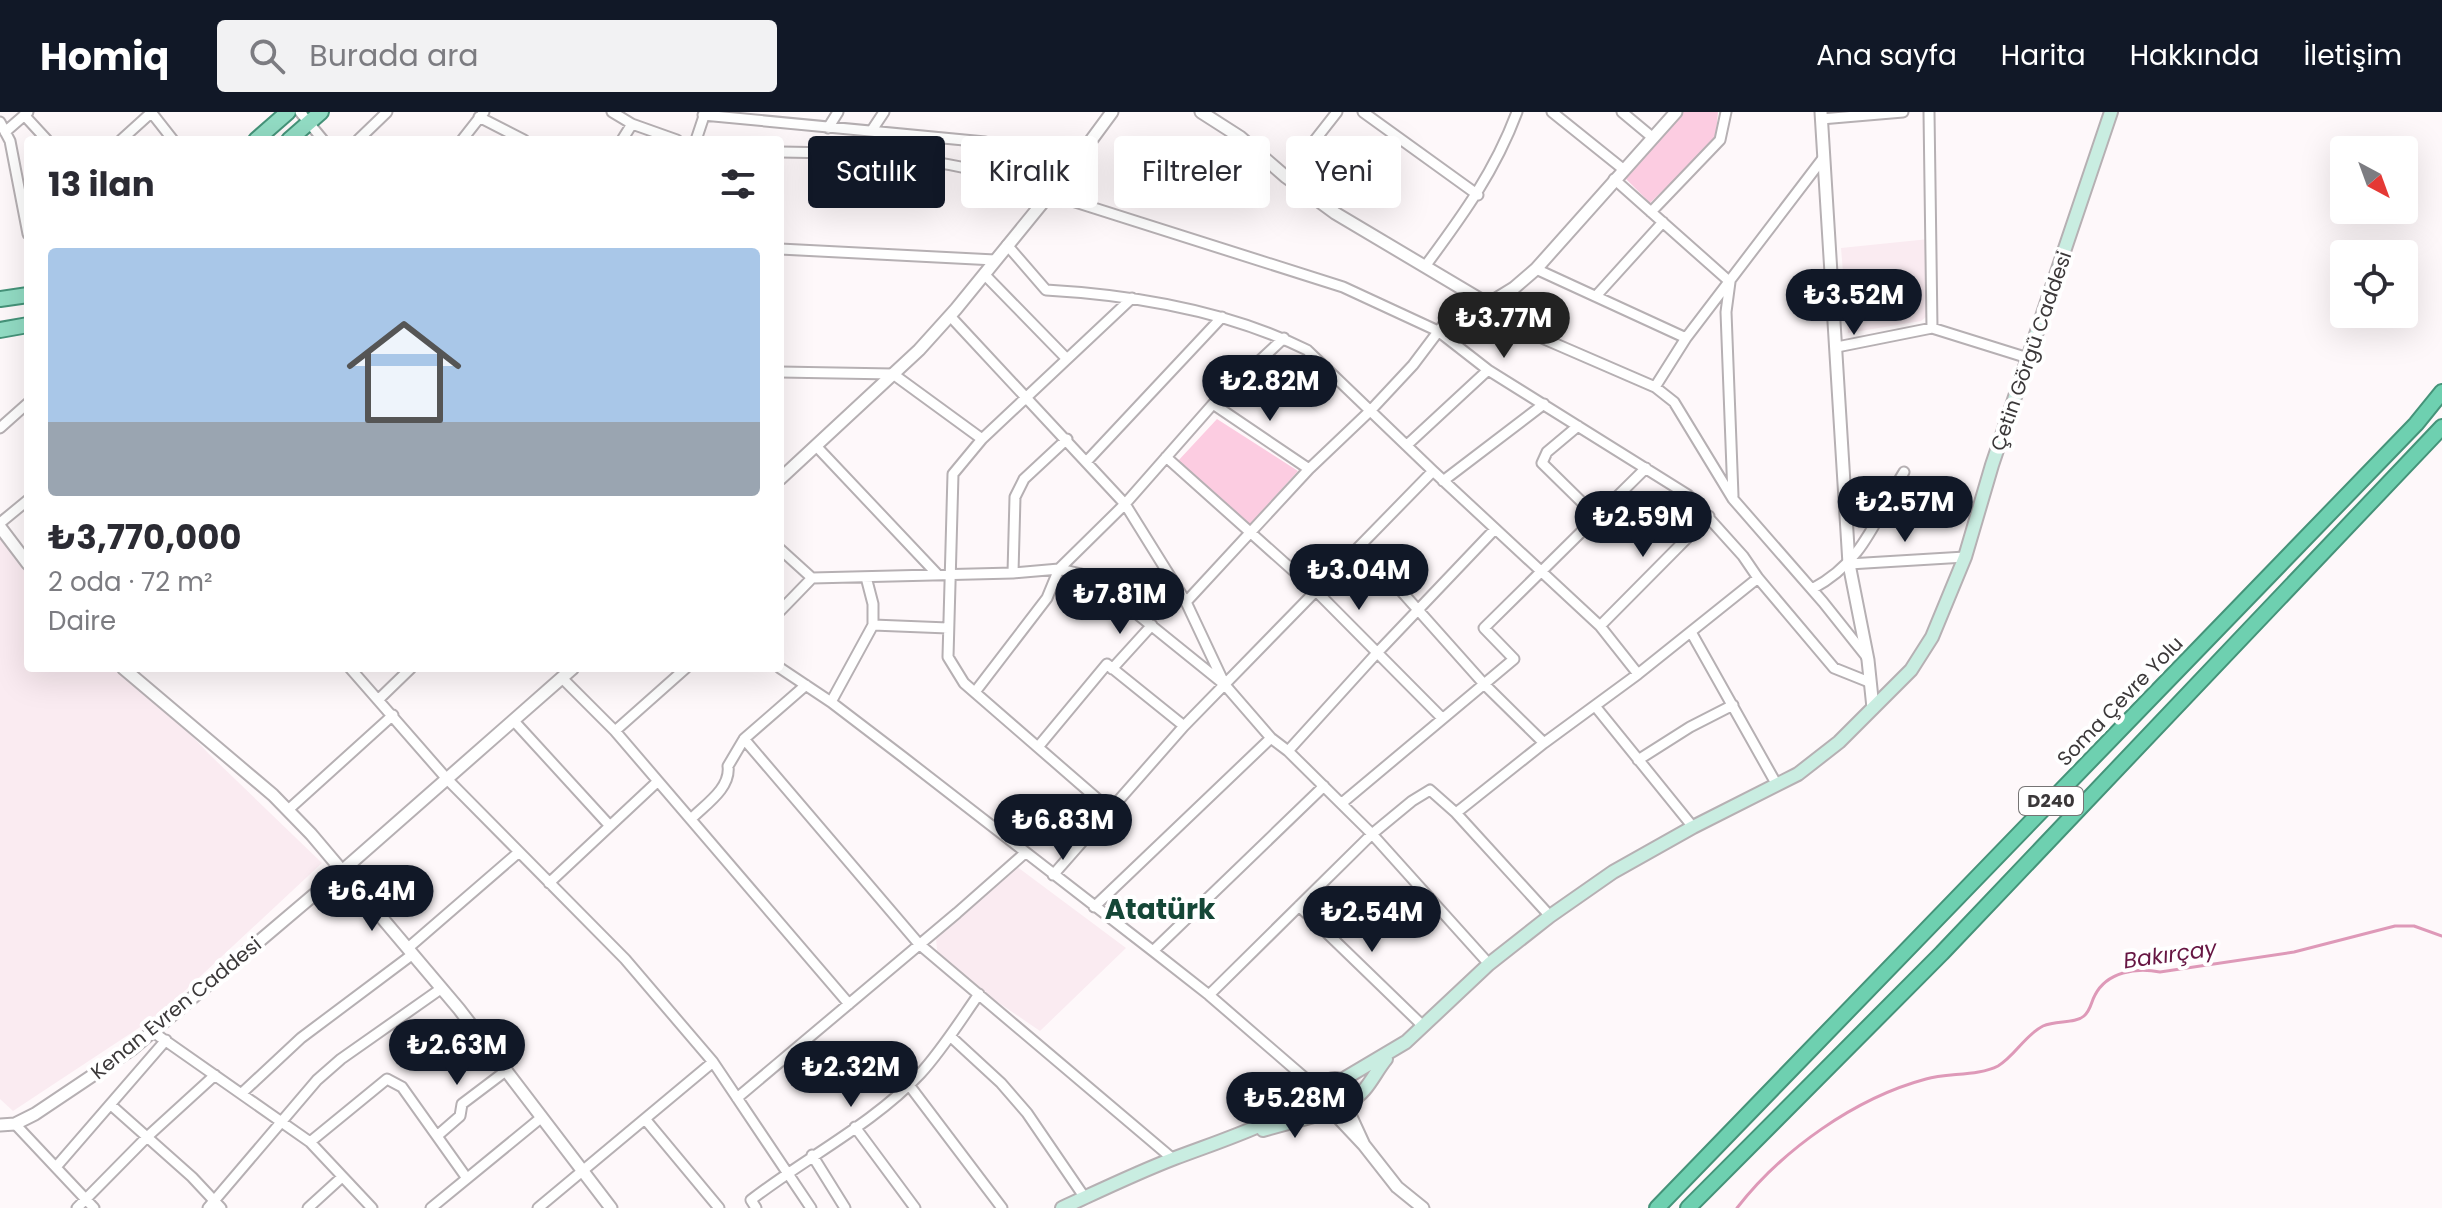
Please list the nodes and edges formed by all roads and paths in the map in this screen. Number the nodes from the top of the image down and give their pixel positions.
1 (152, 112) edge
2 (288, 112) edge
3 (387, 112) edge
4 (612, 112) edge
5 (838, 112) edge
6 (884, 112) edge
7 (1112, 112) edge
8 (1201, 112) edge
9 (1337, 112) edge
10 (1363, 112) edge
11 (1517, 112) edge
12 (1552, 112) edge
13 (1622, 112) edge
14 (1676, 112) edge
15 (1726, 112) edge
16 (1887, 112) edge
17 (1903, 112) edge
18 (1929, 112) edge
19 (2111, 112) edge
20 (26, 113) edge
21 (704, 114) edge
22 (310, 115) edge
23 (482, 115) edge
24 (768, 116) edge
25 (1218, 116) edge
26 (1821, 116) edge
27 (632, 124) junction
28 (828, 128) junction
29 (872, 130) junction
30 (4, 135) edge
31 (44, 136) edge
32 (125, 136) edge
33 (170, 136) edge
34 (261, 136) edge
35 (292, 136) edge
36 (321, 136) edge
37 (362, 136) edge
38 (465, 136) edge
39 (517, 136) edge
40 (624, 136) edge
41 (666, 136) edge
42 (697, 136) edge
43 (1094, 136) edge
44 (1318, 136) edge
45 (1652, 137) junction
46 (961, 139) edge
47 (784, 152) edge
48 (1824, 157) junction
49 (961, 167) edge
50 (1623, 169) junction
51 (1286, 177) edge
52 (1614, 179) junction
53 (23, 192) edge
54 (1478, 195) junction
55 (1037, 208) edge
56 (1096, 208) edge
57 (1328, 208) edge
58 (1651, 212) junction
59 (1663, 222) junction
60 (1007, 245) junction
61 (784, 249) edge
62 (995, 260) junction
63 (1426, 265) junction
64 (1536, 269) junction
65 (984, 274) junction
66 (1730, 282) junction
67 (1468, 292) junction
68 (24, 296) edge
69 (1596, 296) junction
70 (1132, 298) junction
71 (0, 299) edge
72 (1488, 304) junction
73 (950, 316) junction
74 (1222, 317) junction
75 (24, 326) edge
76 (1932, 328) junction
77 (0, 330) edge
78 (1438, 331) junction
79 (1284, 338) junction
80 (1686, 338) junction
81 (1837, 347) junction
82 (2028, 358) junction
83 (1067, 359) junction
84 (1488, 370) junction
85 (784, 372) edge
86 (893, 374) junction
87 (1655, 387) junction
88 (2442, 392) edge
89 (1026, 397) junction
90 (1213, 404) junction
91 (1544, 404) junction
92 (24, 407) edge
93 (1371, 410) junction
94 (1578, 426) junction
95 (2442, 427) edge
96 (0, 428) edge
97 (982, 439) junction
98 (1067, 439) junction
99 (1407, 445) junction
100 (817, 447) junction
101 (1166, 457) junction
102 (1087, 461) junction
103 (1646, 468) junction
104 (1309, 469) junction
105 (1433, 471) junction
106 (1904, 472) dead end
107 (784, 476) edge
108 (1443, 481) junction
109 (1733, 499) junction
110 (24, 504) edge
111 (1125, 504) junction
112 (1709, 516) junction
113 (1597, 517) junction
114 (0, 525) edge
115 (1495, 529) junction
116 (1250, 534) junction
117 (1361, 546) junction
118 (784, 553) edge
119 (1965, 557) junction
120 (24, 558) edge
121 (1849, 564) junction
122 (1059, 569) junction
123 (1541, 572) junction
124 (1013, 573) junction
125 (944, 574) junction
126 (866, 577) junction
127 (812, 578) junction
128 (1758, 578) junction
129 (1812, 589) junction
130 (1316, 591) junction
131 (1186, 602) junction
132 (784, 607) edge
133 (1419, 611) junction
134 (873, 625) junction
135 (1152, 625) junction
136 (1600, 626) junction
137 (948, 628) junction
138 (1691, 632) junction
139 (1376, 654) junction
140 (1868, 660) junction
141 (1112, 669) junction
142 (784, 671) edge
143 (128, 672) edge
144 (354, 672) edge
145 (407, 672) edge
146 (569, 672) edge
147 (681, 672) edge
148 (1638, 674) junction
149 (562, 678) junction
150 (1869, 682) junction
151 (1484, 684) junction
152 (806, 685) junction
153 (1225, 685) junction
154 (975, 692) junction
155 (379, 699) junction
156 (831, 702) junction
157 (1733, 705) junction
158 (1595, 706) junction
159 (1873, 708) junction
160 (393, 715) junction
161 (1442, 718) junction
162 (513, 720) junction
163 (1184, 726) junction
164 (615, 731) junction
165 (1271, 738) junction
166 (744, 739) junction
167 (1544, 743) junction
168 (1038, 747) junction
169 (1288, 751) junction
170 (1638, 760) junction
171 (447, 779) junction
172 (657, 782) junction
173 (1777, 785) junction
174 (1324, 786) junction
175 (1342, 803) junction
176 (1109, 809) junction
177 (288, 810) junction
178 (1456, 813) junction
179 (691, 819) junction
180 (610, 826) junction
181 (1693, 827) junction
182 (1372, 834) junction
183 (519, 852) junction
184 (1025, 853) junction
185 (342, 871) junction
186 (1053, 875) junction
187 (549, 883) junction
188 (1299, 906) junction
189 (1094, 907) junction
190 (1550, 916) junction
191 (919, 944) junction
192 (411, 951) junction
193 (1153, 951) junction
194 (1489, 964) junction
195 (442, 988) junction
196 (979, 994) junction
197 (1209, 995) junction
198 (849, 1004) junction
199 (1423, 1026) junction
200 (153, 1032) junction
201 (950, 1036) junction
202 (166, 1040) junction
203 (1390, 1054) junction
204 (713, 1062) junction
205 (507, 1070) junction
206 (215, 1075) junction
207 (1342, 1080) junction
208 (909, 1085) junction
209 (1320, 1091) junction
210 (242, 1093) junction
211 (737, 1098) junction
212 (1348, 1104) junction
213 (111, 1105) junction
214 (1332, 1111) junction
215 (542, 1117) junction
216 (645, 1119) junction
217 (281, 1120) junction
218 (15, 1124) junction
219 (0, 1125) edge
220 (855, 1127) junction
221 (1251, 1131) junction
222 (437, 1136) junction
223 (147, 1137) junction
224 (310, 1142) junction
225 (1364, 1145) junction
226 (812, 1155) junction
227 (1173, 1159) junction
228 (56, 1167) junction
229 (582, 1171) junction
230 (788, 1171) junction
231 (342, 1177) junction
232 (466, 1177) junction
233 (1085, 1198) junction
234 (86, 1199) junction
235 (215, 1206) edge
236 (1420, 1206) edge
237 (77, 1208) edge
238 (94, 1208) edge
239 (308, 1208) edge
240 (372, 1208) edge
241 (431, 1208) edge
242 (538, 1208) edge
243 (611, 1208) edge
244 (719, 1208) edge
245 (756, 1208) edge
246 (811, 1208) edge
247 (845, 1208) edge
248 (915, 1208) edge
249 (1002, 1208) edge
250 (1062, 1208) edge
251 (1657, 1208) edge
252 (1688, 1208) edge

1 - 32 street
1 - 33 street
2 - 34 main road
3 - 37 street
4 - 27 street
5 - 28 street
6 - 29 street
7 - 43 street
8 - 25 street
9 - 44 street
10 - 54 street
11 - 54 street
12 - 50 street
13 - 45 street
14 - 45 street
15 - 58 street
16 - 17 street
16 - 26 street
18 - 76 street
19 - 82 main road, Çetin Görgü Caddesi
20 - 30 street
20 - 31 street
21 - 24 street
21 - 42 street
22 - 35 main road
22 - 36 street
23 - 38 street
23 - 39 street
24 - 28 street
25 - 51 street
26 - 48 street
27 - 40 street
27 - 41 street
28 - 29 street
29 - 46 street
30 - 53 street
45 - 50 street
47 - 49 street
48 - 66 street
48 - 81 street
50 - 52 street
52 - 58 street
52 - 64 street
54 - 63 street
55 - 60 street
56 - 78 street
57 - 63 street
58 - 59 street
59 - 66 street
59 - 69 street
60 - 62 street
60 - 70 street
61 - 62 street
62 - 65 street
63 - 67 street
64 - 69 street
64 - 72 street
65 - 73 street
65 - 83 street
66 - 80 street
66 - 109 street
67 - 72 street
67 - 78 street
68 - 71 main road
69 - 80 street
70 - 74 street
70 - 83 street
72 - 87 street
73 - 86 street
73 - 89 street
74 - 79 street
74 - 102 street
75 - 77 main road
76 - 81 street
76 - 82 street
78 - 84 street
78 - 93 street
79 - 90 street
79 - 93 street
80 - 87 street
81 - 121 street
82 - 119 main road, Çetin Görgü Caddesi
83 - 89 street
84 - 91 street
84 - 99 street
85 - 86 street
86 - 97 street
86 - 100 street
87 - 109 street
88 - 251 highway, Soma Çevre Yolu / D240
89 - 97 street
89 - 98 street
90 - 101 street
90 - 104 street
91 - 94 street
91 - 108 street
92 - 96 street
93 - 99 street
93 - 104 street
94 - 103 street
94 - 113 street
95 - 252 highway, D240
97 - 125 street
98 - 102 street
98 - 124 street
99 - 105 street
100 - 107 street
100 - 125 street
101 - 111 street
101 - 116 street
102 - 111 street
103 - 112 street
103 - 113 street
104 - 116 street
105 - 108 street
105 - 117 street
106 - 121 street
108 - 115 street
109 - 129 street
110 - 114 street
111 - 122 street
111 - 131 street
112 - 128 street
112 - 136 street
113 - 123 street
114 - 120 street
115 - 123 street
115 - 133 street
116 - 130 street
116 - 131 street
117 - 130 street
117 - 133 street
118 - 127 street
119 - 121 street
119 - 159 main road, Çetin Görgü Caddesi
121 - 129 street
121 - 140 street
122 - 124 street
122 - 135 street
122 - 154 street
123 - 136 street
123 - 151 street
124 - 125 street
125 - 126 street
125 - 137 street
126 - 127 street
126 - 134 street
127 - 132 street
128 - 138 street
128 - 150 street
129 - 140 street
130 - 139 street
130 - 153 street
131 - 153 street
133 - 139 street
133 - 151 street
134 - 137 street
134 - 156 street
135 - 141 street
135 - 153 street
136 - 148 street
137 - 154 street
138 - 148 street
138 - 157 street
139 - 161 street
139 - 169 street
140 - 150 street
141 - 163 street
141 - 168 street
142 - 152 street
143 - 177 street
144 - 155 street
145 - 155 street
146 - 149 street, Kenan Evren Caddesi
147 - 164 street
148 - 158 street
149 - 162 street, Kenan Evren Caddesi
149 - 164 street
150 - 159 street
151 - 161 street
151 - 167 street
152 - 156 street
152 - 166 street
153 - 163 street
153 - 165 street
154 - 168 street
155 - 160 street
156 - 184 street
157 - 170 street
157 - 173 street
158 - 167 street
158 - 170 street
159 - 173 main road, Çetin Görgü Caddesi
160 - 171 street
160 - 177 street
161 - 175 street
162 - 171 street, Kenan Evren Caddesi
162 - 180 street
163 - 176 street
164 - 172 street
165 - 169 street
165 - 189 street
166 - 179 street
166 - 191 street
167 - 178 street
168 - 176 street
169 - 174 street
170 - 181 street
171 - 183 street
171 - 185 street, Kenan Evren Caddesi
172 - 179 street
172 - 180 street
173 - 181 main road, Çetin Görgü Caddesi
174 - 175 street
174 - 193 street
175 - 182 street
176 - 186 street
177 - 185 street
178 - 182 street
178 - 190 street
179 - 198 street
180 - 187 street
181 - 190 main road, Çetin Görgü Caddesi
182 - 188 street
182 - 194 street
183 - 187 street
183 - 192 street
184 - 186 street
184 - 191 street
185 - 192 street
185 - 200 street, Kenan Evren Caddesi
186 - 189 street
187 - 204 street
188 - 197 street
188 - 199 street
189 - 193 street
190 - 194 main road, Çetin Görgü Caddesi
191 - 196 street
191 - 198 street
192 - 195 street
192 - 210 street
193 - 197 street
194 - 199 main road, Çetin Görgü Caddesi
195 - 205 street
195 - 217 street
196 - 201 street
196 - 227 street
197 - 209 street
198 - 211 street
199 - 203 main road, Çetin Görgü Caddesi
200 - 202 street
200 - 218 street, Kenan Evren Caddesi
201 - 208 street
201 - 233 street
202 - 206 street
202 - 213 street
203 - 207 main road
203 - 212 main road
204 - 211 street
204 - 216 street
205 - 215 street
205 - 222 street
206 - 210 street
206 - 223 street
207 - 209 main road
207 - 212 main road
208 - 220 street
208 - 249 street
209 - 214 main road
209 - 221 main road
210 - 217 street
211 - 230 street
212 - 214 main road
212 - 225 street
213 - 223 street
213 - 228 street
214 - 221 main road
214 - 225 street
215 - 229 street
215 - 232 street
216 - 229 street
216 - 244 street
217 - 224 street
217 - 235 street
218 - 219 street, Kenan Evren Caddesi
218 - 228 street
220 - 226 street
220 - 248 street
221 - 227 main road
222 - 224 street
222 - 232 street
223 - 234 street
223 - 235 street
224 - 231 street
225 - 236 street
226 - 230 street
226 - 247 street
227 - 233 main road
228 - 234 street
229 - 242 street
229 - 243 street
230 - 245 street
230 - 246 street
231 - 239 street
231 - 240 street
232 - 241 street
233 - 250 main road
234 - 237 street
234 - 238 street

